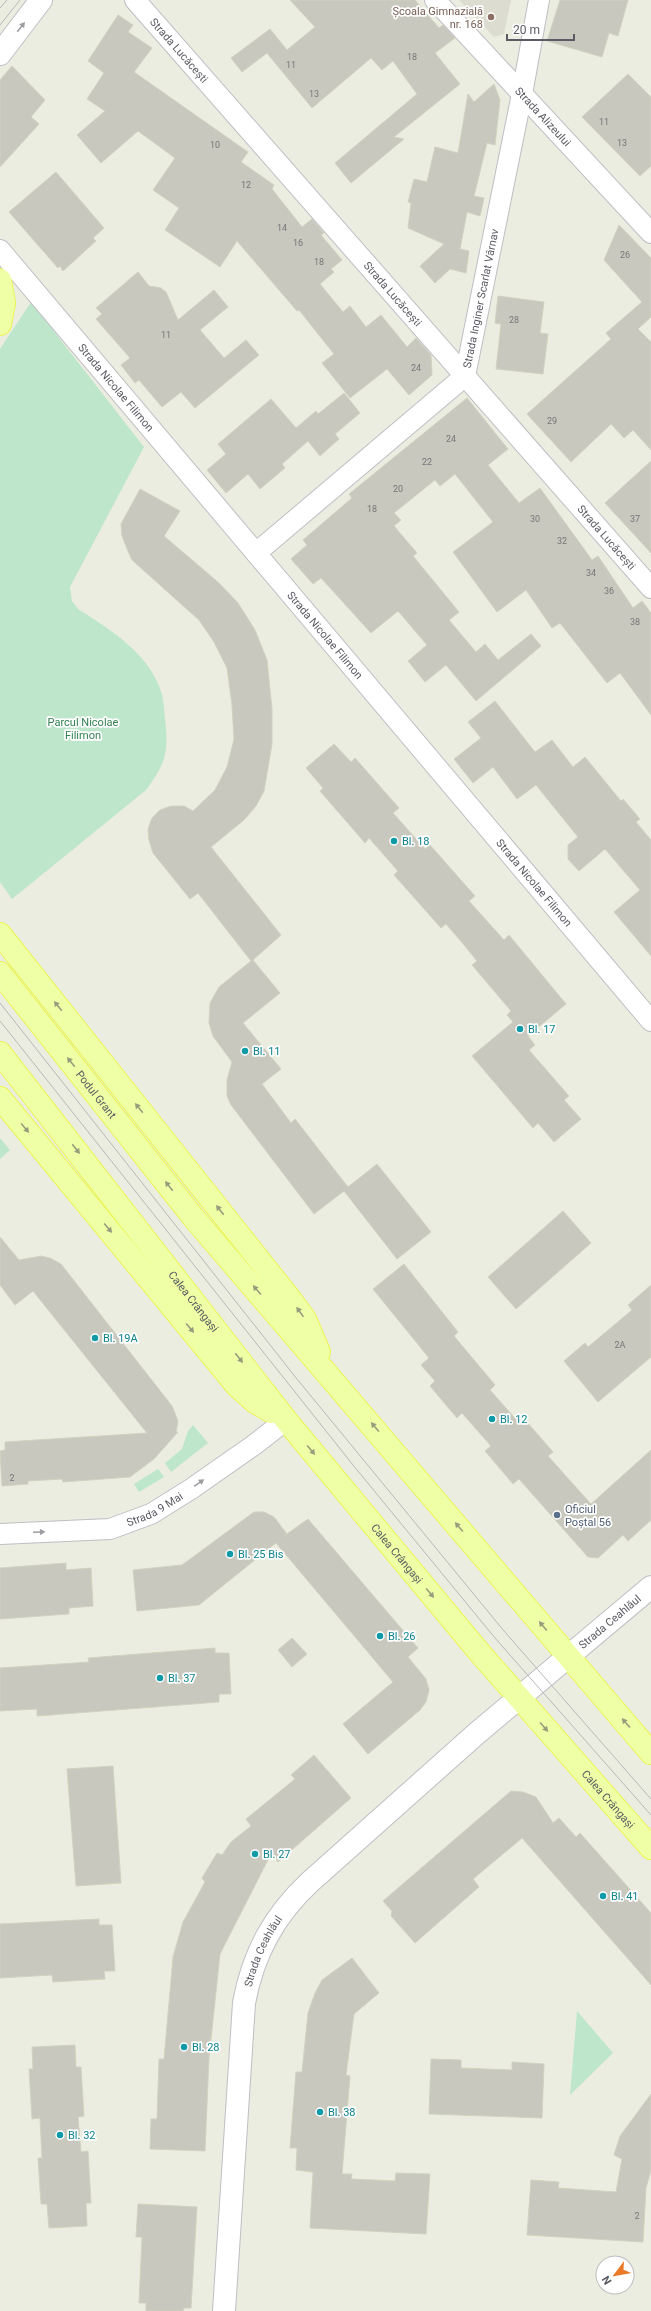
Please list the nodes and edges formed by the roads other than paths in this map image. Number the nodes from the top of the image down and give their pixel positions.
1 (41, 0) edge
2 (136, 0) edge
3 (435, 0) edge
4 (539, 0) edge
5 (0, 54) edge
6 (522, 94) junction
7 (651, 233) edge
8 (0, 250) edge
9 (0, 280) edge
10 (2, 313) edge
11 (465, 376) junction
12 (256, 553) junction
13 (651, 588) edge
14 (0, 934) edge
15 (0, 973) edge
16 (651, 1021) edge
17 (0, 1053) edge
18 (0, 1098) edge
19 (329, 1373) junction
20 (286, 1420) junction
21 (0, 1534) edge
22 (651, 1587) edge
23 (568, 1656) junction
24 (518, 1698) junction
25 (651, 1753) edge
26 (651, 1848) edge
27 (224, 2311) edge

5 -> 1 street
2 - 11 street, Strada Lucăcești
3 - 6 street, Strada Alizeului
4 - 6 street, Strada Inginer Scarlat Vârnav
6 - 7 street, Strada Alizeului
6 - 11 street, Strada Inginer Scarlat Vârnav
8 - 12 street, Strada Nicolae Filimon
9 - 10 main road
11 - 12 street, Strada Inginer Scarlat Vârnav
11 - 13 street, Strada Lucăcești
12 - 16 street, Strada Nicolae Filimon
19 -> 14 main road
19 -> 15 main road, Podul Grant
17 -> 20 main road, Calea Crângași
18 -> 20 main road
23 -> 19 main road
21 -> 20 street, Strada 9 Mai
20 -> 24 main road, Calea Crângași
22 - 23 street, Strada Ceahlăul
23 - 24 street, Strada Ceahlăul
25 -> 23 main road
24 -> 26 main road, Calea Crângași
24 - 27 street, Strada Ceahlăul

